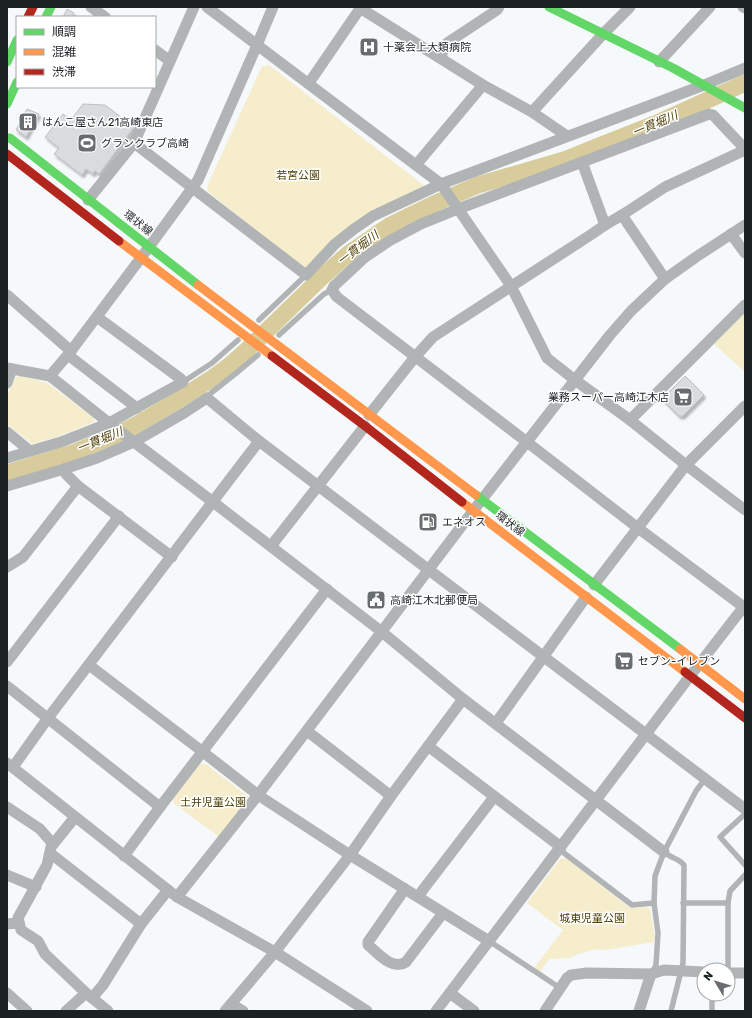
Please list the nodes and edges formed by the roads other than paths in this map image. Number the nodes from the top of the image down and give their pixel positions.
1 (33, 7) edge
2 (51, 7) edge
3 (91, 7) edge
4 (194, 7) edge
5 (207, 7) edge
6 (273, 7) edge
7 (499, 7) edge
8 (549, 7) edge
9 (630, 7) edge
10 (710, 7) edge
11 (360, 8) edge
12 (28, 16) edge
13 (46, 16) edge
14 (104, 16) edge
15 (604, 33) junction
16 (16, 42) edge
17 (257, 46) junction
18 (156, 51) edge
19 (440, 58) junction
20 (170, 60) junction
21 (7, 62) edge
22 (659, 62) junction
23 (745, 68) edge
24 (16, 84) edge
25 (309, 84) junction
26 (483, 85) junction
27 (706, 85) junction
28 (7, 104) edge
29 (741, 106) edge
30 (532, 112) junction
31 (567, 136) junction
32 (7, 138) edge
33 (134, 143) junction
34 (745, 149) edge
35 (7, 154) edge
36 (582, 162) junction
37 (416, 165) junction
38 (440, 184) junction
39 (193, 188) junction
40 (88, 200) junction
41 (458, 209) junction
42 (622, 215) junction
43 (604, 225) junction
44 (745, 225) edge
45 (731, 234) junction
46 (149, 247) junction
47 (745, 253) edge
48 (141, 258) junction
49 (306, 275) junction
50 (665, 279) junction
51 (511, 286) junction
52 (332, 290) junction
53 (7, 295) edge
54 (745, 305) edge
55 (97, 317) junction
56 (256, 324) junction
57 (241, 338) junction
58 (275, 338) junction
59 (260, 352) junction
60 (69, 353) junction
61 (415, 357) junction
62 (10, 369) edge
63 (50, 376) junction
64 (575, 380) junction
65 (183, 382) junction
66 (7, 383) edge
67 (207, 398) junction
68 (745, 406) edge
69 (137, 408) junction
70 (369, 415) junction
71 (630, 420) junction
72 (109, 423) junction
73 (365, 426) junction
74 (7, 432) edge
75 (134, 441) junction
76 (260, 441) junction
77 (528, 442) junction
78 (30, 451) junction
79 (7, 458) edge
80 (686, 465) junction
81 (64, 469) junction
82 (7, 486) edge
83 (78, 486) junction
84 (318, 486) junction
85 (483, 500) junction
86 (213, 502) junction
87 (743, 505) edge
88 (473, 511) junction
89 (119, 516) junction
90 (638, 528) junction
91 (271, 546) junction
92 (172, 557) junction
93 (7, 567) edge
94 (429, 570) junction
95 (594, 585) junction
96 (327, 589) junction
97 (586, 597) junction
98 (744, 607) edge
99 (382, 632) junction
100 (544, 657) junction
101 (7, 662) edge
102 (700, 664) junction
103 (89, 665) junction
104 (690, 676) junction
105 (7, 686) edge
106 (463, 699) junction
107 (745, 700) edge
108 (48, 718) junction
109 (745, 718) edge
110 (496, 724) junction
111 (307, 731) junction
112 (646, 734) junction
113 (428, 746) junction
114 (202, 752) junction
115 (10, 765) edge
116 (705, 779) junction
117 (258, 795) junction
118 (391, 796) junction
119 (494, 797) junction
120 (596, 801) junction
121 (160, 806) junction
122 (7, 807) edge
123 (745, 809) edge
124 (745, 814) edge
125 (75, 817) junction
126 (561, 847) junction
127 (52, 849) junction
128 (664, 852) junction
129 (350, 855) junction
130 (124, 856) junction
131 (745, 865) edge
132 (7, 875) edge
133 (745, 875) edge
134 (36, 886) junction
135 (404, 888) junction
136 (168, 890) junction
137 (177, 897) junction
138 (419, 898) junction
139 (683, 903) junction
140 (728, 903) junction
141 (654, 904) junction
142 (443, 913) junction
143 (19, 923) junction
144 (7, 924) edge
145 (141, 924) junction
146 (489, 941) junction
147 (275, 952) junction
148 (728, 962) edge
149 (681, 971) junction
150 (696, 972) edge
151 (651, 974) junction
152 (560, 988) junction
153 (7, 993) edge
154 (450, 993) junction
155 (89, 995) junction
156 (228, 1008) edge
157 (25, 1010) edge
158 (66, 1011) edge
159 (108, 1011) edge
160 (243, 1011) edge
161 (367, 1011) edge
162 (436, 1011) edge
163 (474, 1011) edge
164 (545, 1011) edge
165 (639, 1011) edge
166 (671, 1011) edge

1 - 12 street
2 - 13 street
3 - 14 street
4 - 20 street
5 - 17 street
6 - 17 street
7 - 19 street
8 - 15 street
9 - 15 street
10 - 22 street
11 - 19 street
11 - 25 street
15 - 22 street
15 - 30 street
16 - 21 street
17 - 25 street
17 - 39 street
18 - 20 street
19 - 26 street
20 - 33 street
22 - 27 street
23 - 27 street
24 - 28 street
25 - 37 street
26 - 30 street
26 - 37 street
27 - 29 street
27 - 31 street
30 - 31 street
31 - 38 street
32 - 40 street, 環状線
33 - 39 street
33 - 40 street
34 - 36 street
34 - 42 street
35 - 48 street
36 - 41 street
36 - 43 street
37 - 38 street
38 - 41 street
38 - 49 street
39 - 46 street
39 - 49 street
40 - 46 street, 環状線
41 - 51 street
41 - 52 street
42 - 43 street
42 - 50 street
43 - 51 street
44 - 45 street
45 - 47 street
45 - 50 street
46 - 48 street
46 - 56 street, 環状線
48 - 55 street
48 - 57 street
49 - 56 lane
50 - 64 street
51 - 61 street
51 - 64 street
52 - 58 lane
52 - 61 street
53 - 60 street
54 - 71 street
55 - 60 street
55 - 65 street
56 - 58 street, 環状線
57 - 59 street, 環状線
57 - 65 lane
58 - 70 street, 環状線
59 - 67 lane
59 - 73 street, 環状線
60 - 63 street
60 - 69 street
61 - 70 street
61 - 77 street
62 - 63 street
62 - 66 street
63 - 72 street
64 - 71 street
64 - 77 street
65 - 69 street
67 - 75 street
67 - 76 street
68 - 80 street
69 - 72 street
70 - 85 street, 環状線
71 - 80 street
72 - 75 street
72 - 78 street
73 - 84 street
73 - 88 street, 環状線
74 - 78 street
75 - 81 street
75 - 86 street
76 - 84 street
76 - 86 street
77 - 85 street
77 - 90 street
78 - 79 street
80 - 87 street
80 - 90 street
81 - 82 street
81 - 83 street
83 - 89 street
83 - 93 street
84 - 91 street
84 - 94 street
85 - 88 street
85 - 95 street, 環状線
86 - 91 street
86 - 92 street
88 - 94 street
88 - 97 street, 環状線
89 - 92 street
89 - 101 street
90 - 95 street
90 - 98 street
91 - 96 street
92 - 103 street
94 - 99 street
94 - 100 street
95 - 102 street, 環状線
96 - 99 street
96 - 114 street
97 - 100 street
97 - 104 street, 環状線
98 - 102 street
99 - 106 street
99 - 111 street
100 - 110 street
100 - 112 street
102 - 104 street
102 - 107 street, 環状線
103 - 108 street
103 - 114 street
104 - 109 street, 環状線
104 - 112 street
105 - 108 street
106 - 110 street
106 - 113 street
108 - 115 street
108 - 121 street
110 - 120 street
111 - 117 street
111 - 118 street
112 - 116 street
112 - 120 street
113 - 118 street
113 - 119 street
114 - 117 street
114 - 121 street
115 - 125 street
116 - 123 street
116 - 128 lane
117 - 129 street
117 - 137 street
118 - 129 street
119 - 126 street
119 - 138 street
120 - 126 street
120 - 128 street
121 - 130 street
122 - 127 street
124 - 131 lane
125 - 127 street
125 - 130 street
126 - 141 lane
126 - 146 street
127 - 134 street
127 - 145 street
128 - 139 lane
128 - 141 lane
129 - 135 street
129 - 147 street
130 - 136 street
132 - 134 street
133 - 140 lane
134 - 143 street
135 - 138 street
135 - 142 street
136 - 137 street
136 - 145 street
137 - 147 street
138 - 142 street
139 - 140 lane
139 - 149 lane
140 - 148 lane
141 - 151 lane
142 - 146 street
143 - 144 street
143 - 155 street
145 - 155 street
146 - 152 lane
146 - 154 street
147 - 156 street
147 - 161 street
149 - 150 street
149 - 151 street
149 - 166 lane
151 - 152 street
151 - 165 street
152 - 164 street
153 - 157 street
154 - 162 street
154 - 163 street
155 - 158 street
155 - 159 street
156 - 160 street

